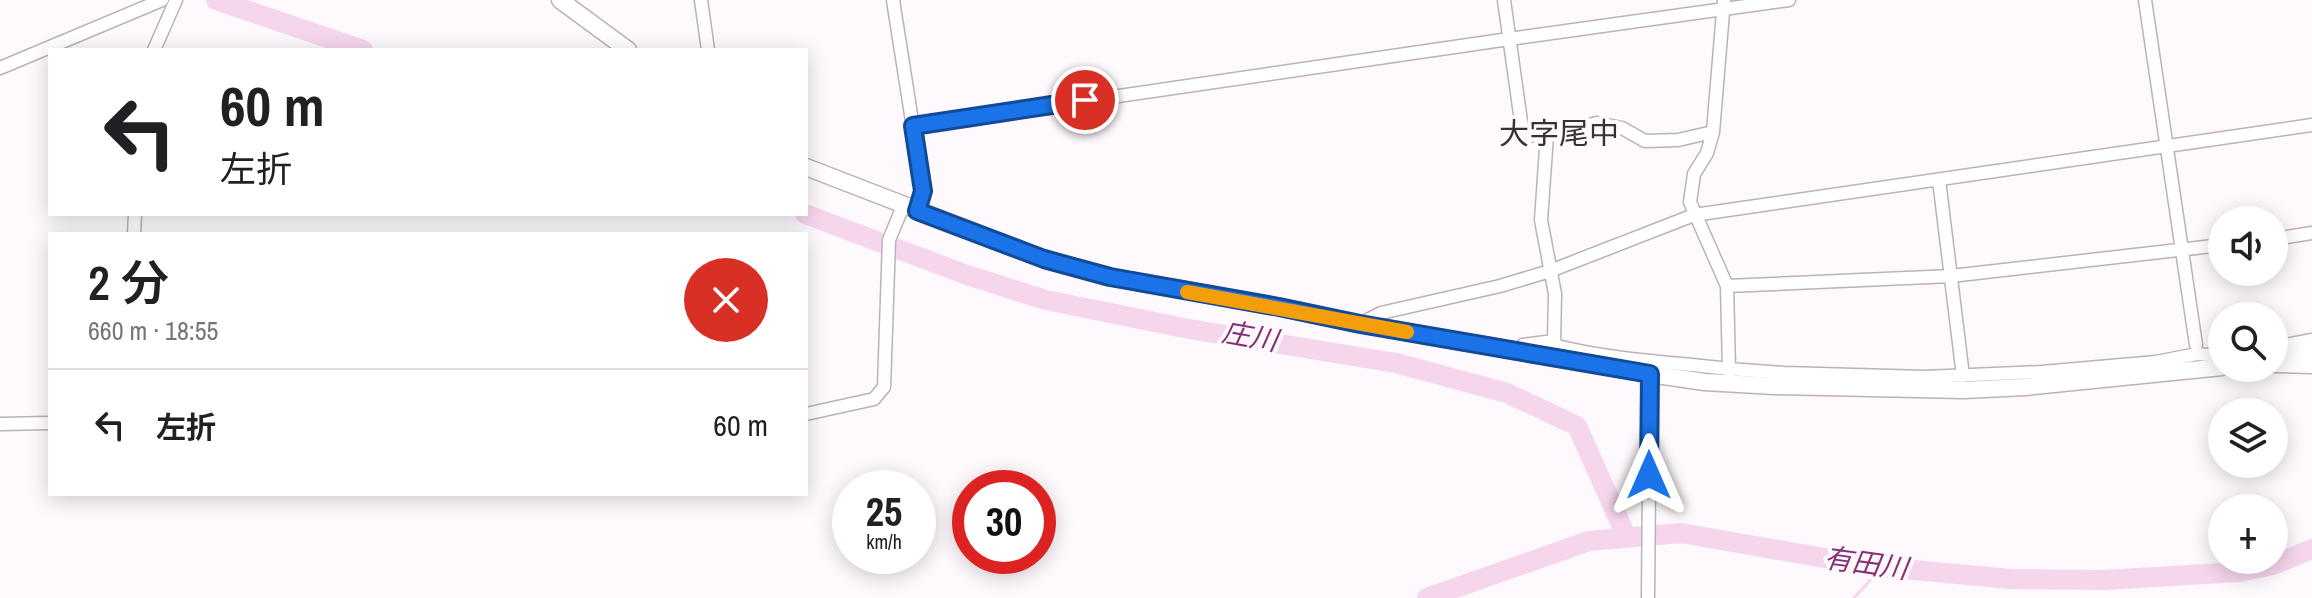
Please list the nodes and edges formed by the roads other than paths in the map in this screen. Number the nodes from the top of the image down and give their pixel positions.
1 (162, 0) edge
2 (176, 0) edge
3 (560, 0) edge
4 (701, 0) edge
5 (893, 0) edge
6 (1504, 0) edge
7 (1789, 0) edge
8 (2145, 0) edge
9 (1723, 5) edge
10 (1509, 39) junction
11 (155, 48) edge
12 (625, 48) edge
13 (708, 48) edge
14 (0, 68) edge
15 (2312, 125) edge
16 (913, 126) junction
17 (1713, 132) junction
18 (1547, 135) junction
19 (2166, 146) junction
20 (808, 168) edge
21 (1939, 180) junction
22 (910, 208) junction
23 (1694, 215) junction
24 (2312, 233) edge
25 (2288, 237) edge
26 (2208, 247) edge
27 (2181, 251) junction
28 (1550, 271) junction
29 (1951, 276) junction
30 (1727, 286) junction
31 (1360, 324) junction
32 (2312, 340) edge
33 (1554, 341) junction
34 (2288, 344) edge
35 (2196, 350) junction
36 (2208, 350) edge
37 (1518, 351) junction
38 (2208, 353) edge
39 (2312, 353) edge
40 (2288, 357) edge
41 (2288, 366) edge
42 (2208, 367) edge
43 (2312, 367) edge
44 (1729, 369) junction
45 (2153, 369) junction
46 (1963, 376) junction
47 (1650, 379) junction
48 (1924, 384) junction
49 (1774, 386) junction
50 (808, 414) edge
51 (48, 423) edge
52 (0, 424) edge
53 (1648, 598) edge

1 - 14 street
2 - 11 street
3 - 12 street
4 - 13 street
5 - 16 street
6 - 10 street
7 - 9 street
8 - 19 street
9 - 10 street
9 - 17 street
10 - 16 street
10 - 18 street
15 - 19 street
16 - 22 street
17 - 18 street
17 - 23 street
18 - 28 street
19 - 21 street
19 - 27 street
20 - 22 street
21 - 23 street
21 - 29 street
22 - 31 street
22 - 50 street
23 - 28 street
23 - 30 street
24 - 25 street
26 - 27 street
27 - 29 street
27 - 35 street
28 - 31 street
28 - 33 street
29 - 30 street
29 - 46 street
30 - 44 street
31 - 37 street
32 - 34 street
33 - 37 street
33 - 44 street
35 - 36 street
35 - 38 street
35 - 45 street
37 - 47 street
39 - 40 street
41 - 43 street
42 - 45 street
44 - 48 street
44 - 49 street
45 - 46 street
45 - 48 street
46 - 48 street
47 - 49 street
47 - 53 street
48 - 49 street
51 - 52 street

